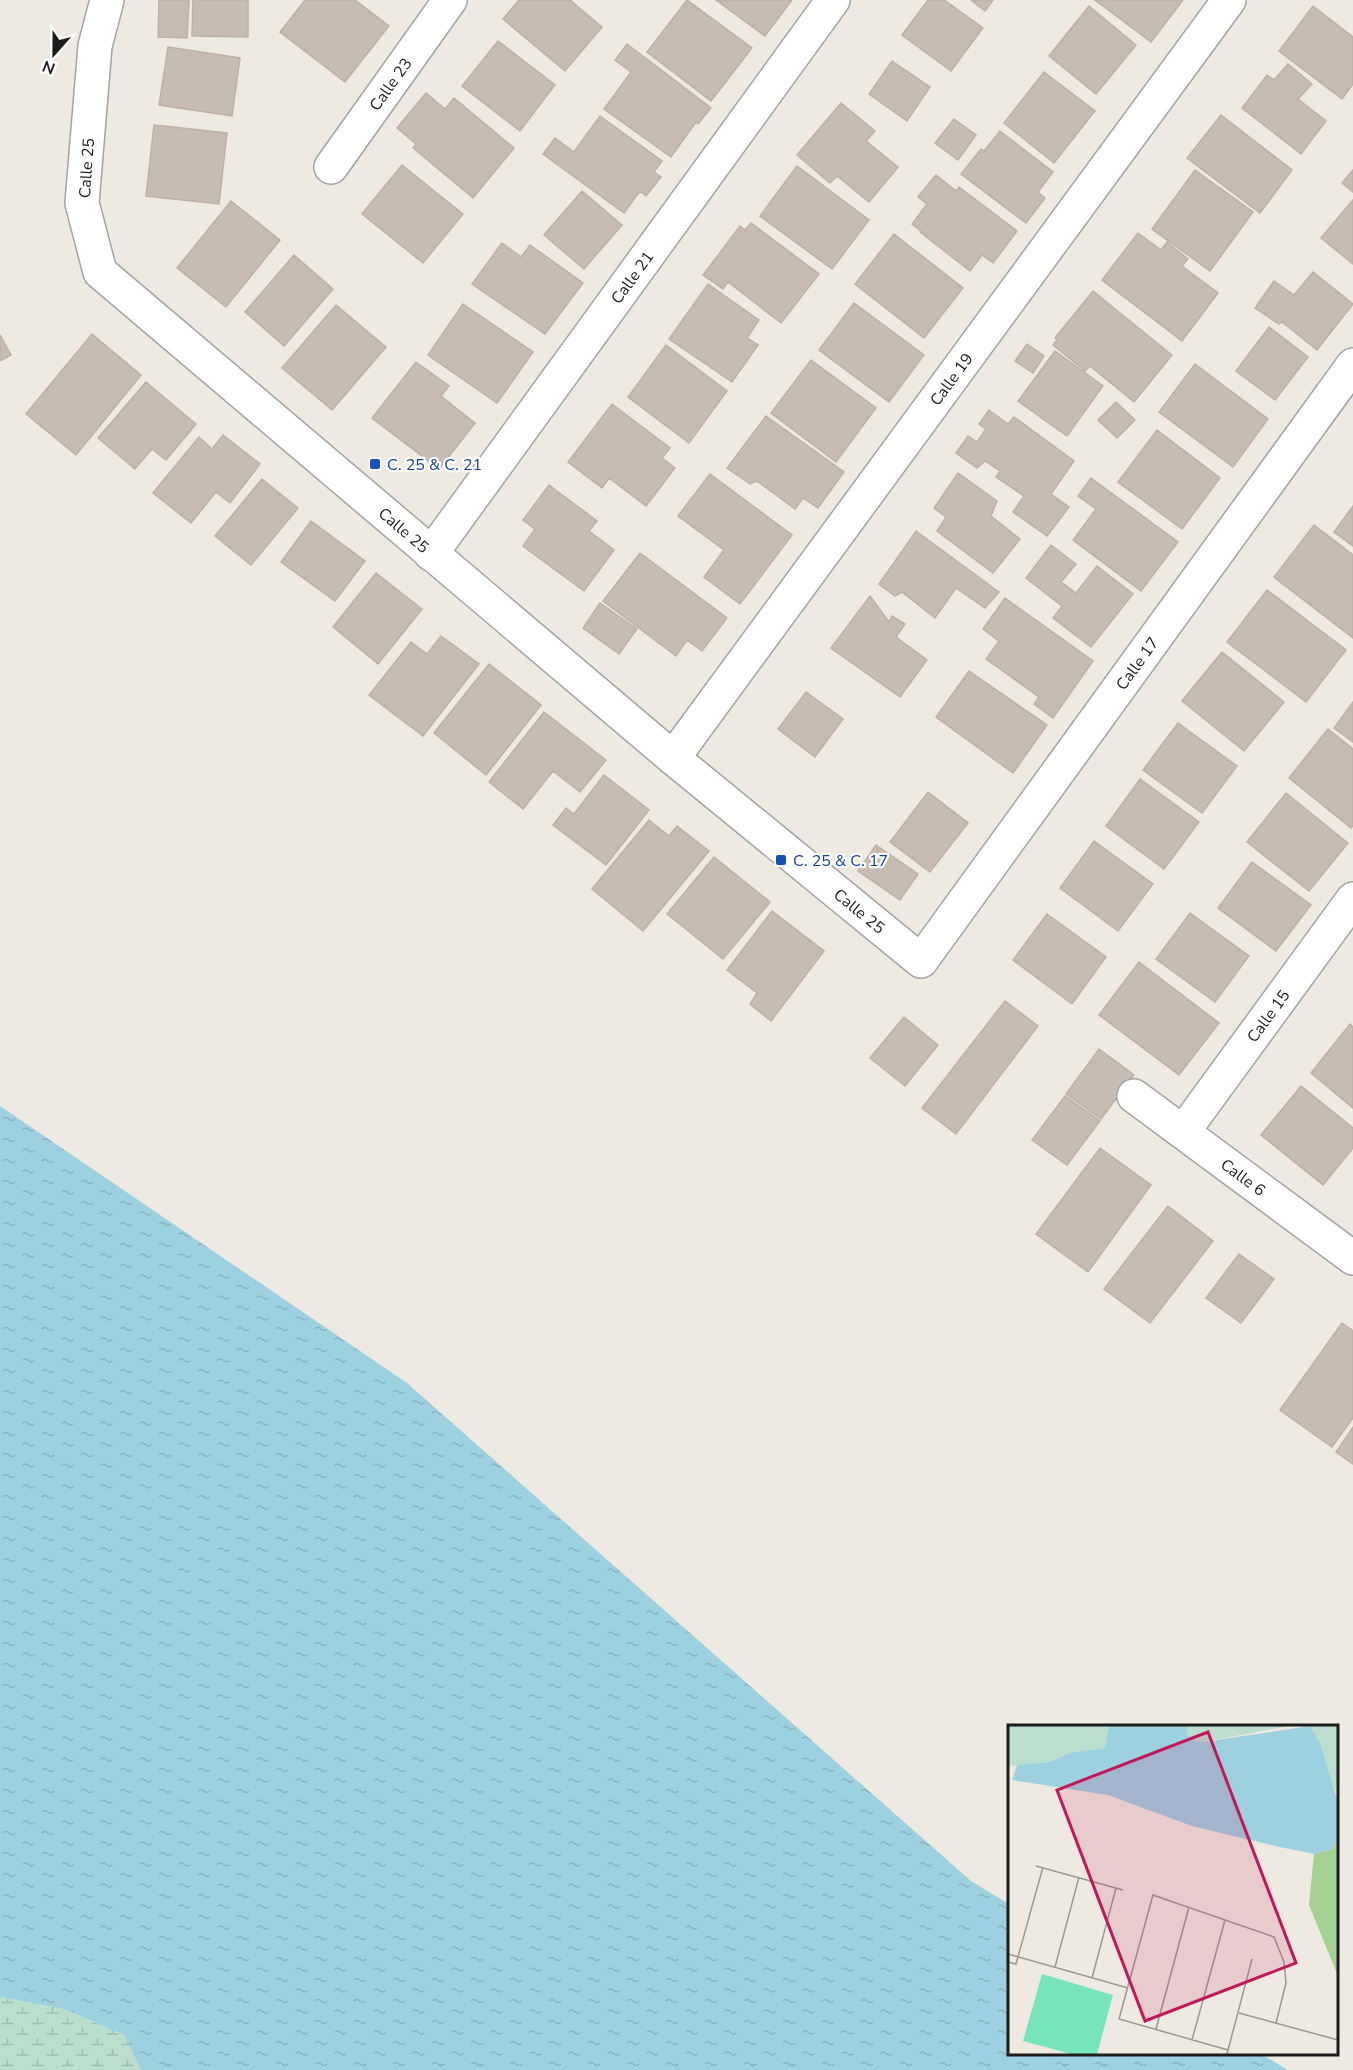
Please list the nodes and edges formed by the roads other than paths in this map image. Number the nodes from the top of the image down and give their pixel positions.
1 (107, 0) edge
2 (450, 0) edge
3 (833, 0) edge
4 (1229, 0) edge
5 (332, 167) dead end
6 (1353, 365) edge
7 (431, 554) junction
8 (673, 758) junction
9 (1353, 899) edge
10 (921, 961) joint
11 (1134, 1096) dead end
12 (1183, 1132) junction
13 (1353, 1258) edge

1 - 7 street, Calle 25
2 - 5 street, Calle 23
3 - 7 street, Calle 21
4 - 8 street, Calle 19
6 - 10 street, Calle 17
7 - 8 street, Calle 25
8 - 10 street, Calle 25
9 - 12 street, Calle 15
11 - 12 street, Calle 6
12 - 13 street, Calle 6

